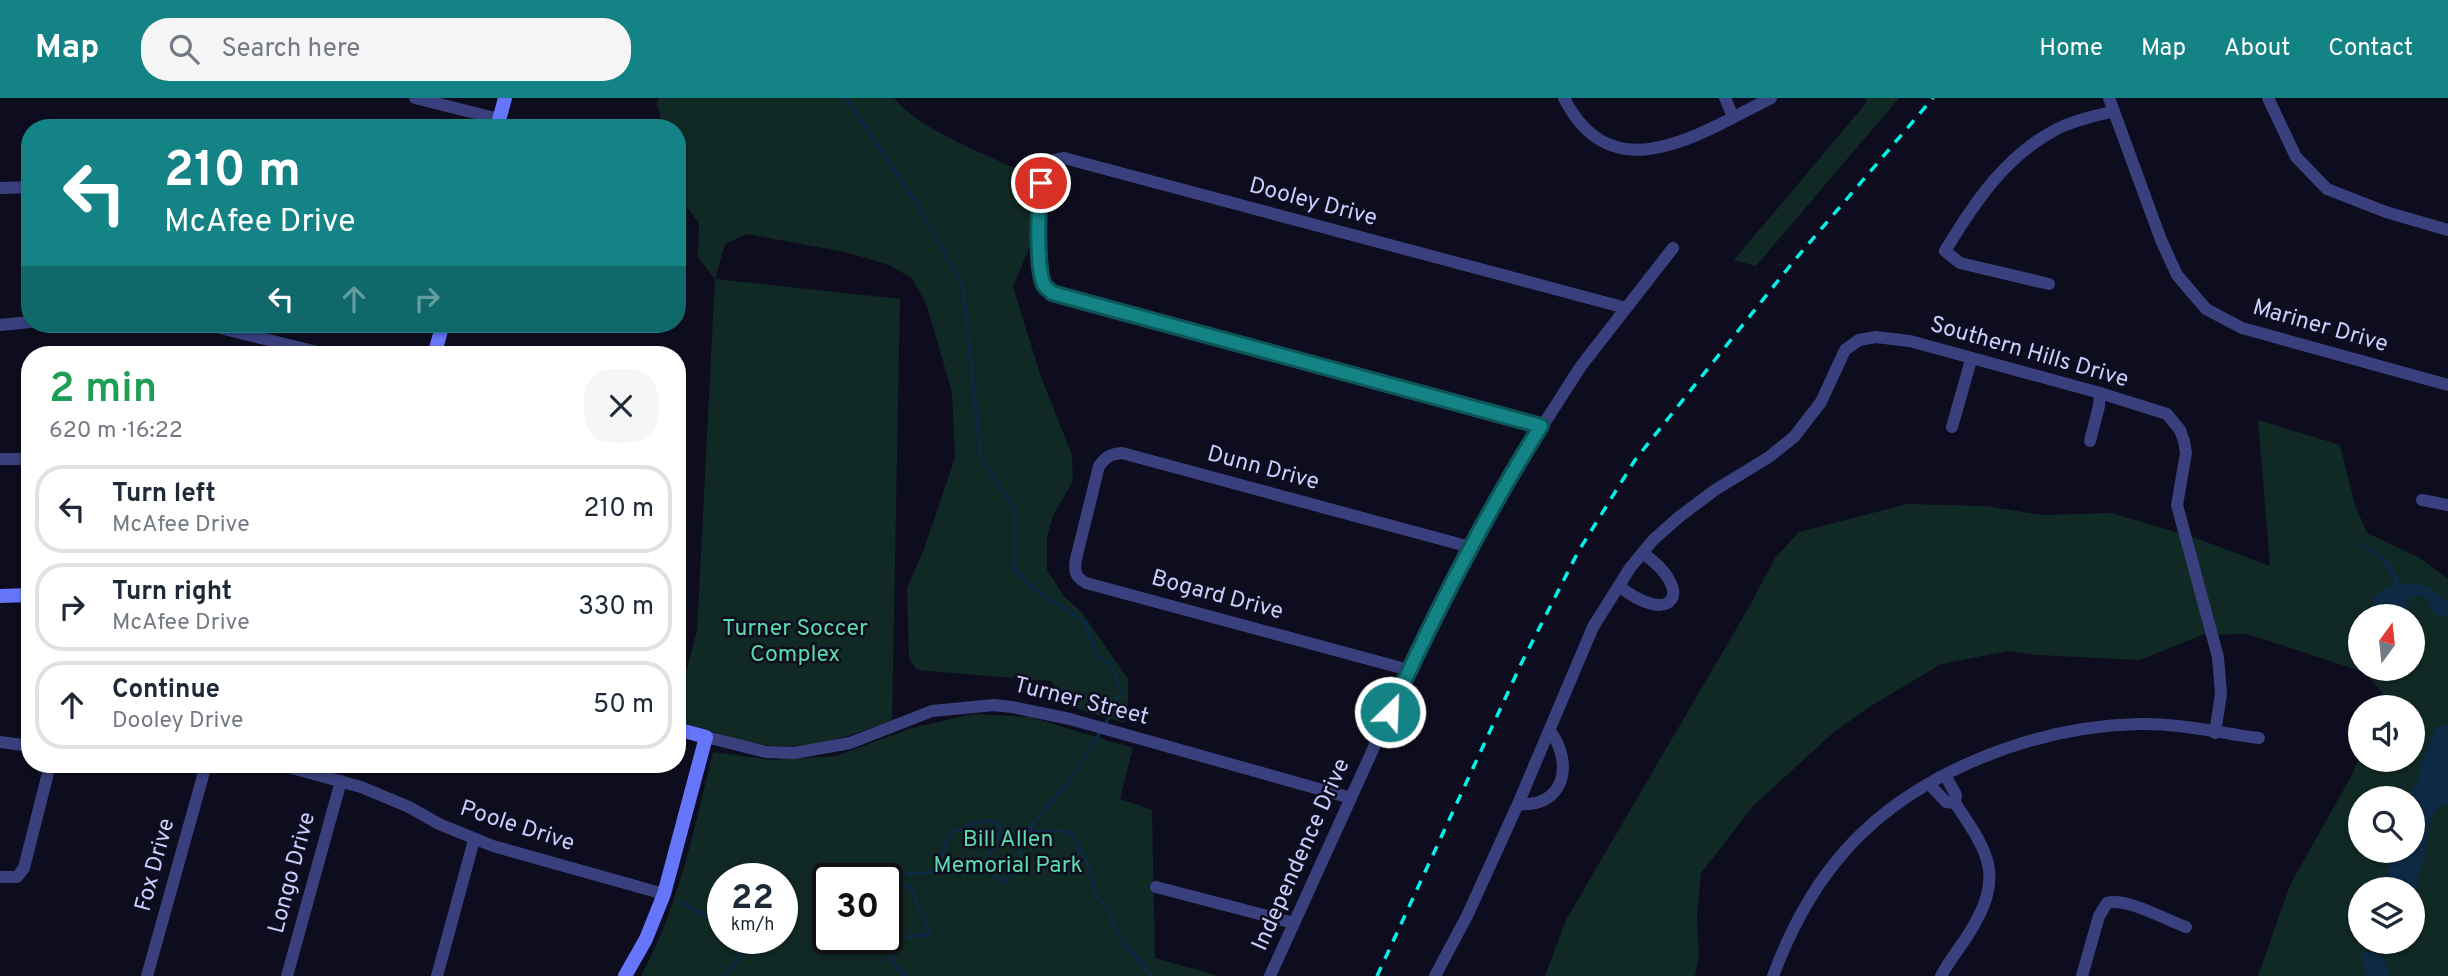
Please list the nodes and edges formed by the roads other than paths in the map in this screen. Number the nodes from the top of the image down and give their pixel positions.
1 (415, 98) edge
2 (505, 98) edge
3 (1564, 98) edge
4 (1725, 98) edge
5 (1771, 98) edge
6 (2268, 98) edge
7 (2112, 104) edge
8 (1733, 117) junction
9 (485, 119) edge
10 (499, 119) edge
11 (21, 187) edge
12 (0, 188) edge
13 (2448, 230) edge
14 (1673, 248) dead end
15 (2049, 284) dead end
16 (1626, 308) junction
17 (21, 324) edge
18 (0, 325) edge
19 (240, 333) edge
20 (293, 346) edge
21 (1971, 359) junction
22 (2448, 385) edge
23 (2099, 393) junction
24 (1541, 426) junction
25 (1952, 427) dead end
26 (2090, 441) dead end
27 (0, 459) edge
28 (21, 459) edge
29 (2422, 500) dead end
30 (2448, 505) edge
31 (1087, 515) joint
32 (1470, 547) junction
33 (1644, 554) junction
34 (1619, 586) junction
35 (21, 595) edge
36 (0, 596) edge
37 (1409, 670) junction
38 (686, 731) edge
39 (1550, 731) junction
40 (2215, 733) junction
41 (706, 737) junction
42 (2259, 738) dead end
43 (0, 742) edge
44 (21, 745) edge
45 (48, 773) edge
46 (204, 773) edge
47 (311, 773) edge
48 (1945, 775) junction
49 (341, 781) junction
50 (1929, 784) junction
51 (1351, 797) junction
52 (1955, 803) junction
53 (1518, 804) junction
54 (474, 839) junction
55 (0, 877) edge
56 (1156, 887) dead end
57 (664, 894) junction
58 (1294, 923) junction
59 (2186, 927) dead end
60 (147, 976) edge
61 (287, 976) edge
62 (437, 976) edge
63 (625, 976) edge
64 (1270, 976) edge
65 (1434, 976) edge
66 (1773, 976) edge
67 (1941, 976) edge
68 (2082, 976) edge

1 - 9 street
2 - 10 street
3 - 8 street
4 - 8 street
5 - 8 street
6 - 13 street
7 - 15 street
7 - 22 street, Mariner Drive
11 - 12 street
14 - 16 street, Independence Drive
16 - 24 street, Independence Drive
16 - 24 street, Dooley Drive
17 - 18 street
19 - 20 street
21 - 23 street, Southern Hills Drive
21 - 25 street
21 - 33 street, Southern Hills Drive
23 - 26 street
23 - 40 street, Southern Hills Drive
24 - 32 street, Independence Drive
27 - 28 street
29 - 30 street
31 - 32 street, Dunn Drive
31 - 37 street, Bogard Drive
32 - 37 street, Independence Drive
33 - 34 street, Southern Hills Drive
33 - 34 street
34 - 39 street, Southern Hills Drive
35 - 36 street
37 - 51 street, Independence Drive
38 - 41 street, Turner Street
39 - 53 street, Southern Hills Drive
39 - 53 street
40 - 42 street
40 - 48 street
41 - 51 street, Turner Street
41 - 57 street
43 - 44 street
45 - 55 street
46 - 60 street, Fox Drive
47 - 49 street, Poole Drive
48 - 50 street
48 - 52 street
49 - 54 street, Poole Drive
49 - 61 street, Longo Drive
50 - 52 street
50 - 66 street
51 - 58 street, Independence Drive
52 - 67 street
53 - 65 street, Southern Hills Drive
54 - 57 street, Poole Drive
54 - 62 street
56 - 58 street
57 - 63 street
58 - 64 street, Independence Drive
59 - 68 street

